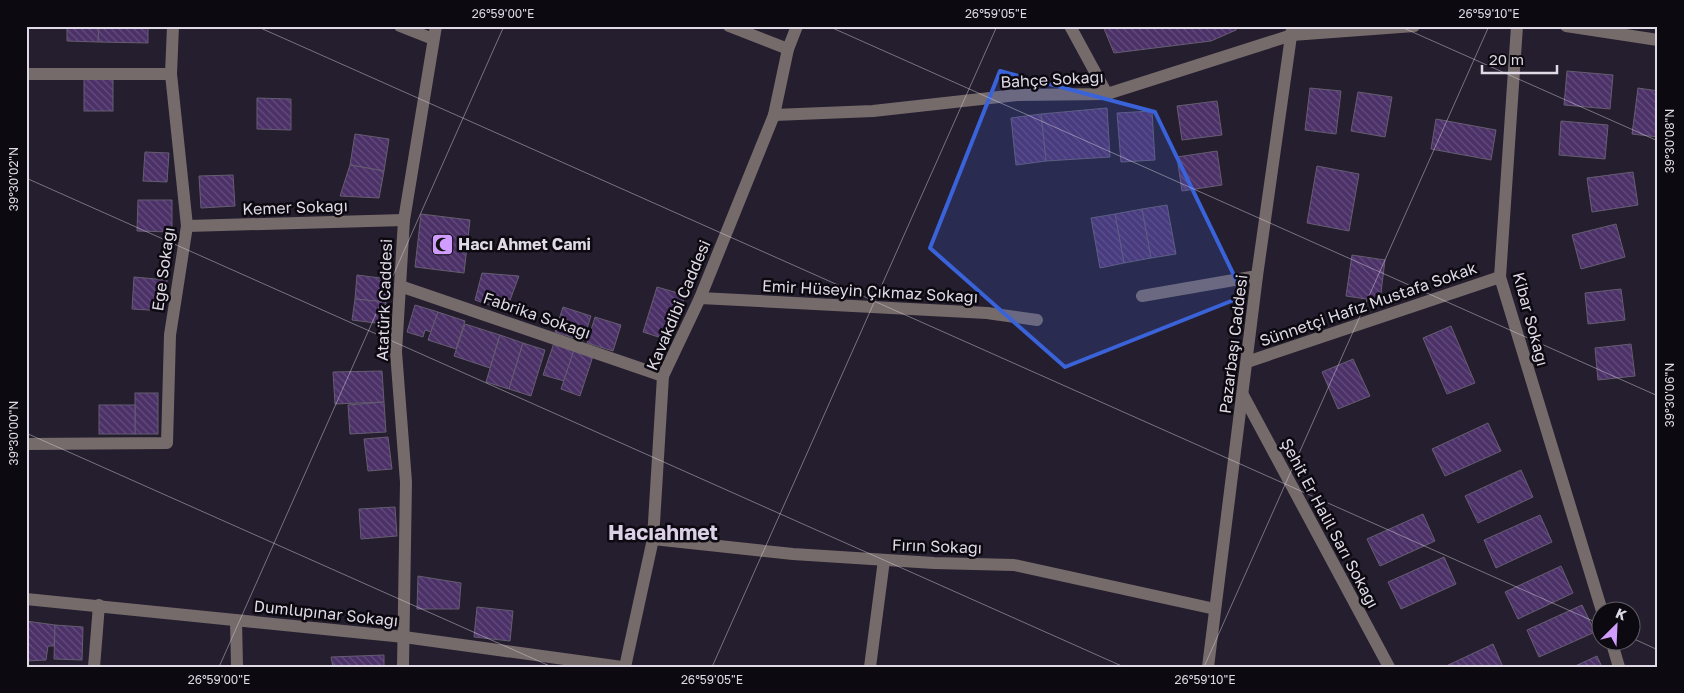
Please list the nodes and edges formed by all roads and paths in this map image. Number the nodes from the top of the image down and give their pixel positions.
1 (173, 26) edge
2 (400, 26) edge
3 (436, 26) edge
4 (729, 26) edge
5 (798, 26) edge
6 (1070, 26) edge
7 (1414, 26) edge
8 (1517, 26) edge
9 (1566, 26) edge
10 (1292, 30) edge
11 (433, 40) junction
12 (1658, 40) edge
13 (788, 49) junction
14 (26, 74) edge
15 (171, 74) junction
16 (1107, 94) junction
17 (774, 115) junction
18 (404, 220) junction
19 (187, 226) junction
20 (1257, 276) junction
21 (1500, 277) junction
22 (400, 286) junction
23 (1142, 296) dead end
24 (700, 298) junction
25 (1037, 320) dead end
26 (1247, 362) junction
27 (663, 376) junction
28 (1243, 395) junction
29 (26, 444) edge
30 (653, 539) junction
31 (884, 560) junction
32 (26, 599) edge
33 (1599, 600) edge
34 (99, 606) junction
35 (1215, 609) junction
36 (236, 620) junction
37 (404, 637) junction
38 (1613, 650) edge
39 (94, 667) edge
40 (237, 667) edge
41 (403, 667) edge
42 (624, 667) edge
43 (870, 667) edge
44 (1208, 667) edge
45 (1389, 667) edge
46 (1619, 667) edge

1 - 15 street, Ege Sokağı
2 - 11 street
3 - 11 street, Atatürk Caddesi
4 - 13 street
5 - 13 street, Kavakdibi Caddesi
6 - 16 street
7 - 10 street, Bahçe Sokağı
8 - 21 street, Kibar Sokağı
9 - 12 street
10 - 16 street, Bahçe Sokağı
10 - 20 street, Pazarbaşı Caddesi
11 - 18 street, Atatürk Caddesi
13 - 17 street, Kavakdibi Caddesi
14 - 15 street
15 - 19 street, Ege Sokağı
16 - 17 street, Bahçe Sokağı
17 - 24 street, Kavakdibi Caddesi
18 - 19 street, Kemer Sokağı
18 - 22 street, Atatürk Caddesi
19 - 29 street, Ege Sokağı
20 - 23 street
20 - 26 street, Pazarbaşı Caddesi
21 - 26 street, Sünnetçi Hafız Mustafa Sokak
21 - 33 street, Kibar Sokağı
22 - 27 street, Fabrika Sokağı
22 - 37 street, Atatürk Caddesi
24 - 25 street, Emir Hüseyin Çıkmaz Sokağı
24 - 27 street, Kavakdibi Caddesi
26 - 28 street, Pazarbaşı Caddesi
27 - 30 street, Kavakdibi Caddesi
28 - 35 street, Pazarbaşı Caddesi
28 - 45 street, Şehit Er Halil Sarı Sokağı
30 - 31 street, Fırın Sokağı
30 - 42 street, Kavakdibi Caddesi
31 - 35 street, Fırın Sokağı
31 - 43 street
32 - 34 street, Dumlupınar Sokağı
34 - 36 street, Dumlupınar Sokağı
34 - 39 street
35 - 44 street, Pazarbaşı Caddesi
36 - 37 street, Dumlupınar Sokağı
36 - 40 street
37 - 41 street, Atatürk Caddesi
37 - 42 street, Dumlupınar Sokağı
38 - 46 street

